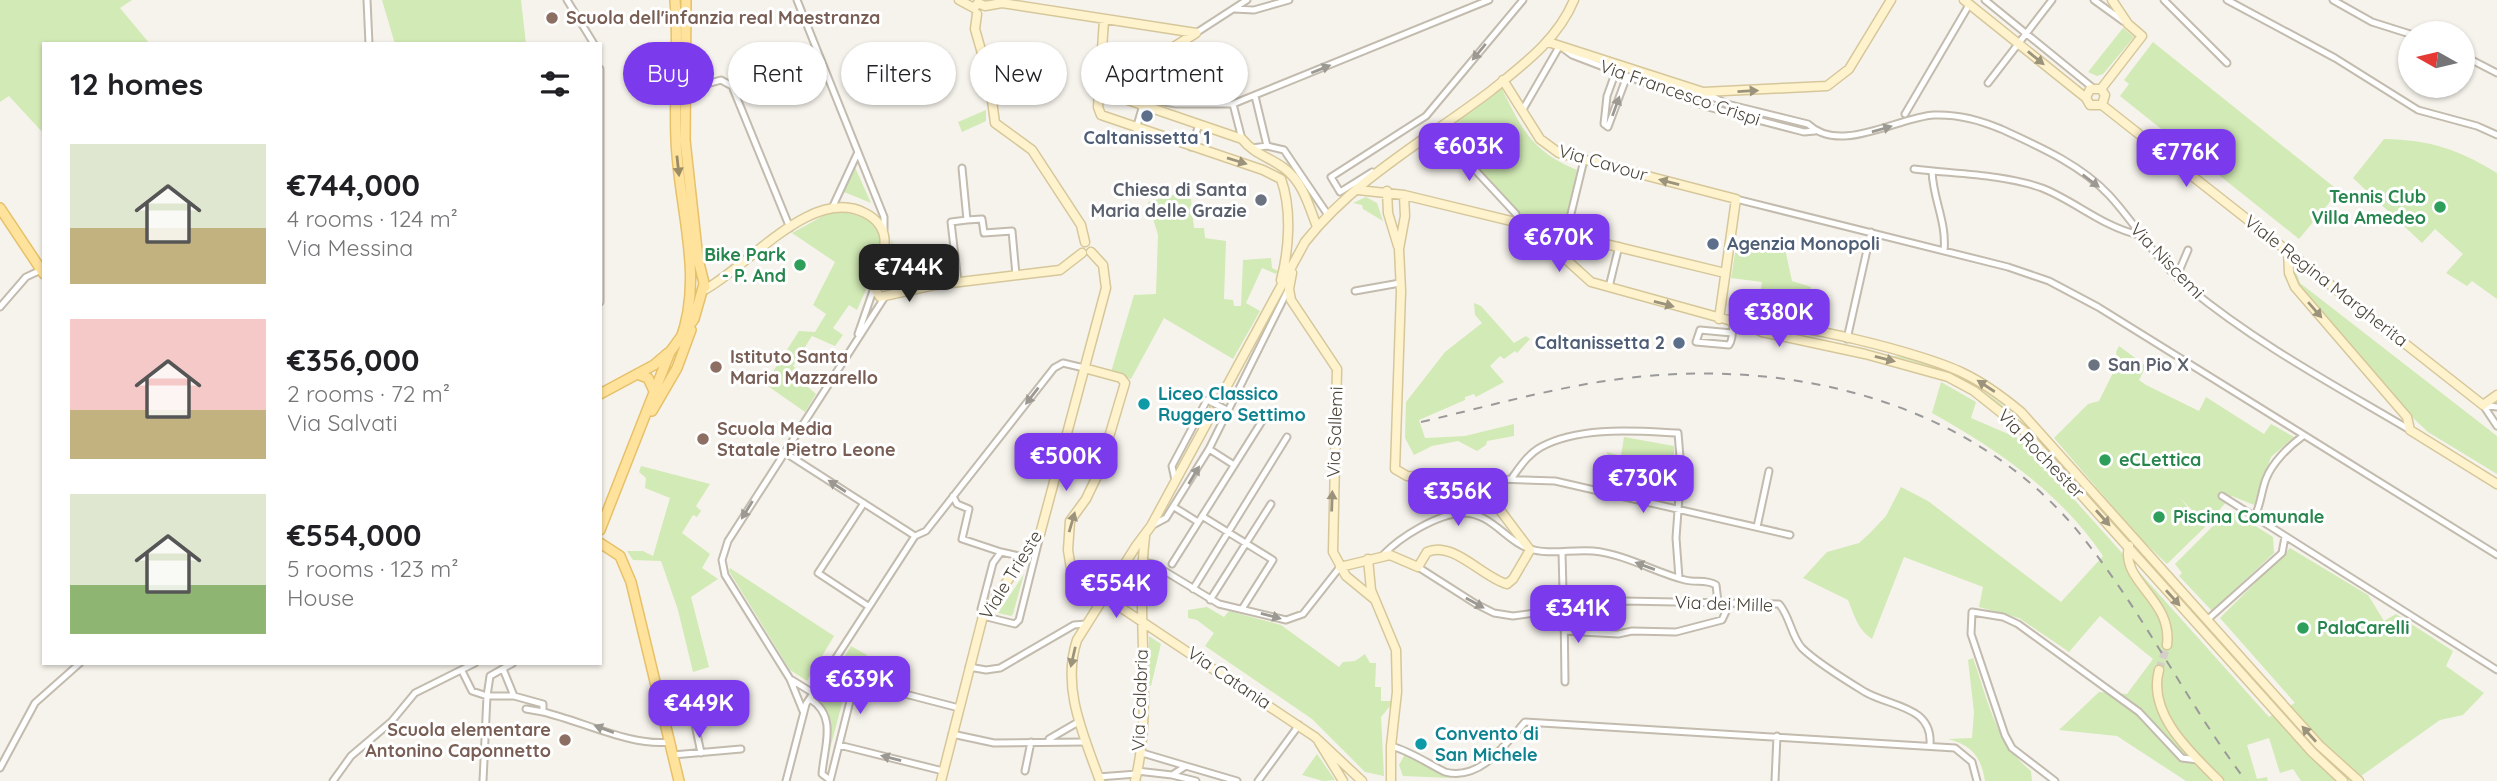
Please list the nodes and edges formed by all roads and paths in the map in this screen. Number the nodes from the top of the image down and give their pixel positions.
1 (367, 0) edge
2 (567, 0) edge
3 (675, 0) edge
4 (686, 0) edge
5 (797, 0) edge
6 (960, 0) edge
7 (1247, 0) edge
8 (1289, 0) edge
9 (1489, 0) edge
10 (1523, 0) edge
11 (1574, 0) edge
12 (1891, 0) edge
13 (1985, 0) edge
14 (2052, 0) edge
15 (2094, 0) edge
16 (2112, 0) edge
17 (2164, 0) edge
18 (2227, 0) edge
19 (2333, 0) edge
20 (1966, 2) edge
21 (990, 3) edge
22 (1233, 9) junction
23 (975, 11) junction
24 (1104, 20) junction
25 (2128, 24) junction
26 (2398, 30) edge
27 (1196, 33) junction
28 (2026, 33) junction
29 (369, 42) edge
30 (593, 42) edge
31 (686, 42) edge
32 (1103, 42) edge
33 (1182, 42) edge
34 (1548, 42) junction
35 (2018, 43) junction
36 (1562, 48) junction
37 (2475, 62) edge
38 (2227, 63) dead end
39 (1616, 71) junction
40 (2497, 73) edge
41 (1627, 76) junction
42 (1503, 80) junction
43 (714, 82) edge
44 (1988, 83) dead end
45 (2097, 89) junction
46 (1703, 92) junction
47 (1255, 96) junction
48 (2086, 98) junction
49 (1248, 99) edge
50 (2102, 104) junction
51 (686, 105) edge
52 (1100, 105) edge
53 (1133, 105) edge
54 (1146, 105) edge
55 (1233, 105) edge
56 (1142, 108) junction
57 (1522, 111) junction
58 (1905, 114) dead end
59 (1199, 125) junction
60 (1136, 129) junction
61 (1438, 130) junction
62 (1815, 131) junction
63 (2497, 135) edge
64 (1242, 139) junction
65 (1267, 146) junction
66 (1191, 147) junction
67 (1249, 148) junction
68 (858, 152) junction
69 (1584, 160) junction
70 (962, 169) dead end
71 (1385, 169) junction
72 (1914, 169) dead end
73 (1932, 171) junction
74 (1376, 176) junction
75 (1358, 190) junction
76 (1387, 191) junction
77 (1404, 195) junction
78 (1735, 199) junction
79 (833, 206) junction
80 (0, 208) edge
81 (1328, 215) junction
82 (967, 220) junction
83 (1524, 224) junction
84 (1317, 227) junction
85 (790, 228) junction
86 (884, 229) junction
87 (1871, 232) junction
88 (1566, 234) junction
89 (2139, 235) junction
90 (1287, 240) junction
91 (1305, 242) junction
92 (1619, 246) junction
93 (1399, 249) junction
94 (2188, 250) dead end
95 (2288, 250) junction
96 (1944, 251) junction
97 (1086, 253) junction
98 (882, 254) junction
99 (1561, 256) junction
100 (1294, 265) junction
101 (42, 272) edge
102 (1725, 273) junction
103 (1016, 275) junction
104 (2177, 276) junction
105 (886, 282) junction
106 (958, 282) junction
107 (1400, 283) junction
108 (691, 286) junction
109 (704, 286) junction
110 (874, 286) junction
111 (923, 286) junction
112 (1289, 289) junction
113 (1609, 289) junction
114 (1278, 291) junction
115 (1355, 291) dead end
116 (887, 295) junction
117 (0, 307) edge
118 (694, 319) junction
119 (1719, 319) junction
120 (1734, 323) junction
121 (1751, 326) junction
122 (1732, 332) junction
123 (1821, 333) junction
124 (1847, 339) junction
125 (680, 341) junction
126 (854, 343) junction
127 (1819, 343) junction
128 (670, 352) junction
129 (654, 365) junction
130 (664, 367) junction
131 (1084, 369) junction
132 (637, 374) junction
133 (602, 393) edge
134 (658, 393) junction
135 (2497, 395) edge
136 (2483, 405) junction
137 (2497, 407) edge
138 (1228, 410) junction
139 (1264, 418) dead end
140 (2497, 426) edge
141 (2410, 430) junction
142 (2303, 436) junction
143 (1287, 437) dead end
144 (1209, 449) junction
145 (784, 452) junction
146 (1234, 465) junction
147 (1769, 471) dead end
148 (1498, 479) junction
149 (1511, 479) junction
150 (1176, 483) junction
151 (2497, 484) edge
152 (953, 496) junction
153 (2222, 496) dead end
154 (864, 503) junction
155 (1271, 503) dead end
156 (1174, 507) junction
157 (1680, 510) junction
158 (1202, 516) junction
159 (2254, 518) junction
160 (1198, 522) junction
161 (602, 525) edge
162 (1151, 526) junction
163 (1757, 527) junction
164 (1228, 532) junction
165 (1040, 534) junction
166 (1790, 535) dead end
167 (915, 536) junction
168 (1145, 537) junction
169 (2285, 537) junction
170 (2135, 540) junction
171 (1247, 543) junction
172 (602, 545) edge
173 (2128, 547) junction
174 (1530, 550) junction
175 (1001, 552) junction
176 (1562, 552) junction
177 (1383, 555) junction
178 (2497, 555) edge
179 (1024, 557) junction
180 (1368, 559) junction
181 (1142, 562) junction
182 (1172, 564) dead end
183 (1124, 565) junction
184 (1340, 567) junction
185 (1418, 567) junction
186 (1141, 573) junction
187 (1368, 575) junction
188 (1679, 578) junction
189 (1353, 582) junction
190 (1193, 589) junction
191 (1563, 591) dead end
192 (1104, 596) junction
193 (1374, 599) junction
194 (1210, 600) junction
195 (1718, 602) junction
196 (1730, 603) junction
197 (869, 606) junction
198 (1242, 609) junction
199 (1564, 609) junction
200 (983, 616) junction
201 (1142, 619) junction
202 (2207, 620) junction
203 (1086, 624) junction
204 (1564, 631) junction
205 (2167, 645) tunnel mouth
206 (78, 665) edge
207 (472, 665) edge
208 (510, 665) edge
209 (969, 667) junction
210 (503, 669) junction
211 (2160, 670) tunnel mouth
212 (2497, 670) edge
213 (462, 671) junction
214 (790, 679) junction
215 (1565, 682) dead end
216 (486, 695) junction
217 (514, 696) junction
218 (811, 696) junction
219 (959, 708) junction
220 (526, 709) dead end
221 (803, 711) junction
222 (543, 712) junction
223 (694, 715) dead end
224 (1080, 721) junction
225 (1298, 725) junction
226 (952, 734) junction
227 (1777, 736) junction
228 (1315, 737) junction
229 (1046, 741) junction
230 (670, 742) junction
231 (1031, 742) junction
232 (1086, 742) junction
233 (839, 745) junction
234 (1930, 745) junction
235 (1391, 746) junction
236 (741, 749) dead end
237 (1139, 752) junction
238 (701, 753) junction
239 (673, 755) junction
240 (2198, 760) junction
241 (1185, 766) junction
242 (0, 768) edge
243 (943, 771) junction
244 (1025, 771) dead end
245 (1136, 775) edge
246 (1172, 775) junction
247 (1220, 778) edge
248 (1099, 779) edge
249 (1364, 779) edge
250 (333, 781) edge
251 (483, 781) edge
252 (679, 781) edge
253 (786, 781) edge
254 (830, 781) edge
255 (941, 781) edge
256 (1196, 781) edge
257 (1237, 781) edge
258 (1258, 781) edge
259 (1343, 781) edge
260 (1391, 781) edge
261 (1775, 781) edge
262 (1977, 781) edge
263 (2055, 781) edge
264 (2218, 781) edge
265 (2343, 781) edge
266 (2358, 781) edge

1 - 29 street
2 - 30 street
3 -> 108 main road
4 - 31 main road
5 - 68 street
6 - 23 main road
7 - 22 street
8 - 22 street
47 -> 9 street
10 -> 71 street
11 - 34 main road
46 -> 12 main road
13 - 28 street
14 - 28 street
15 - 25 street
16 - 25 main road
17 - 38 street
18 - 63 street
19 - 26 street
20 - 35 main road
20 - 58 street
21 - 23 main road
21 - 24 main road
22 - 27 street
23 - 97 main road
24 - 27 main road
24 - 32 main road
25 - 45 main road
27 - 33 main road
28 - 35 street
28 - 45 street
34 - 36 main road, Via Francesco Crispi
34 - 42 main road
35 - 44 street
35 -> 48 main road
36 - 39 street, Via Francesco Crispi
36 - 46 main road
36 - 57 street
37 - 40 street
39 - 41 street, Via Francesco Crispi
39 -> 41 street
41 - 62 street, Via Francesco Crispi
42 - 57 main road, Via Cavour
42 - 61 main road
43 - 85 street
45 - 48 main road
45 - 50 main road
46 - 62 street, Via Niscemi
47 - 49 street
47 - 65 street
48 - 50 main road, Viale Regina Margherita
50 - 95 main road, Viale Regina Margherita
51 - 109 main road
52 - 60 main road
53 - 56 main road
54 - 56 street
55 - 64 street
56 - 59 main road
56 - 60 street
57 - 69 main road, Via Cavour
59 - 64 main road
59 - 66 street
60 - 66 main road
61 - 71 main road
61 - 83 street
62 -> 89 street, Via Niscemi
64 - 67 main road
65 - 67 street
65 - 81 street
66 -> 90 main road
67 - 84 main road
68 - 79 street
68 - 86 street
78 -> 69 main road, Via Cavour
69 - 88 street
70 - 82 street
71 - 74 main road
72 - 73 street
73 - 89 street
73 - 96 street
74 - 75 main road
74 - 76 main road
75 - 76 main road
75 - 81 main road
76 - 77 main road
76 - 93 main road
77 - 83 main road
77 - 93 main road
78 - 87 street
78 - 102 main road
79 - 85 main road
79 - 86 main road
80 - 101 main road
81 - 84 main road
82 - 103 street
82 - 106 street
83 - 88 main road
83 - 99 main road
84 - 91 main road
85 - 109 main road
86 - 98 main road
87 - 96 street
87 - 124 street
88 - 92 main road
88 - 99 street
89 - 104 street, Via Niscemi
90 - 91 main road
90 - 114 main road
91 - 100 main road
92 - 102 main road
92 - 113 street
93 - 107 main road
94 - 104 street
95 - 136 main road, Viale Regina Margherita
95 -> 141 main road
96 - 142 street
97 - 103 main road
97 - 131 main road, Viale Trieste
98 - 105 main road
98 - 110 main road
99 - 113 main road
100 - 112 main road
100 - 114 main road
101 - 117 street
102 - 119 main road
103 - 106 main road
104 - 141 street, Via Niscemi
105 - 110 main road
105 - 111 main road
105 - 116 main road
106 - 111 main road
107 - 115 street
107 - 148 main road
108 - 109 main road
108 - 125 main road
109 - 118 main road
110 - 116 main road
110 - 126 street
111 - 116 main road
112 - 138 street
184 -> 112 main road, Via Sallemi
113 -> 119 main road
114 - 150 main road
116 - 126 street
118 - 125 main road
118 - 134 main road
119 - 120 main road
120 - 121 main road
120 - 122 street
121 - 123 main road, Via Rochester
121 - 127 main road, Via Rochester
122 - 122 street
123 - 124 main road, Via Rochester
123 - 127 street
170 -> 124 main road, Via Rochester
125 - 128 main road
126 - 145 street
127 -> 173 main road, Via Rochester
128 - 129 main road
128 - 130 main road
129 - 130 main road
129 - 132 main road
130 - 134 main road
131 -> 152 street
131 - 165 main road, Viale Trieste
192 -> 131 main road, Via Catania
132 - 133 main road
132 - 134 main road
134 - 161 main road
135 - 136 main road
136 - 137 street
136 - 140 street, Viale Regina Margherita
138 - 144 street
138 - 150 street, bridge
139 - 146 street
141 - 151 main road, Via Niscemi
142 - 159 street
142 - 178 street
143 - 164 street
144 - 146 street
156 -> 144 street
154 -> 145 street
145 -> 214 street
146 - 158 street
147 - 163 street
148 - 149 street
148 - 174 main road
149 - 157 street
149 - 157 street
150 - 162 main road
152 - 167 street
152 - 175 street
153 - 159 street
154 - 167 street
154 - 197 street
155 - 171 street
156 - 160 street
156 - 162 street
157 - 163 street
157 - 188 street
158 - 160 street
158 - 164 street
159 - 169 street
160 - 182 street
162 - 168 main road
163 - 166 street
164 - 171 street
164 - 190 street
165 - 179 main road, Viale Trieste
165 - 200 street
167 - 197 street
168 - 181 main road, Via Calabria
168 - 183 main road
169 - 202 street
169 - 212 street
170 - 173 main road
170 - 202 main road, Via Rochester
171 - 194 street
171 - 198 street
172 - 230 main road
173 - 205 main road
173 -> 265 main road, Via Rochester
174 - 176 street
174 - 177 street
174 - 185 main road
175 - 179 street
175 - 200 street
188 -> 176 street
176 - 191 street
177 - 180 main road
177 - 185 main road, Via dei Mille
179 - 200 main road, Viale Trieste
180 - 184 main road
180 - 187 main road, Via Sallemi
181 - 186 main road, Via Calabria
181 - 190 street
183 - 186 main road
183 - 192 main road
184 - 189 main road, Via Sallemi
198 -> 184 street
185 -> 199 street, Via dei Mille
186 - 201 main road, Via Calabria
187 - 189 street
187 - 193 main road, Via Sallemi
188 - 195 street
189 - 193 main road, Via Sallemi
190 - 194 street
192 - 201 main road, Via Catania
192 - 203 main road
193 - 235 main road, Via Sallemi
194 - 198 street
195 - 196 street, Via dei Mille
195 - 199 street, Via dei Mille
196 - 204 street
196 - 234 street, Via dei Mille
197 - 218 street
199 - 204 street
200 - 209 main road, Viale Trieste
201 - 225 main road, Via Catania
201 - 237 main road, Via Calabria
266 -> 202 main road, Via Rochester
203 - 209 street
203 -> 224 main road
204 - 215 street
206 - 242 street
207 - 213 street
208 - 210 street
209 - 219 main road, Viale Trieste
210 - 216 street
210 - 217 street
211 - 240 main road
213 - 216 street
213 - 250 street
214 - 218 street
214 - 221 street
216 - 217 street
216 - 251 street
217 - 222 street
218 - 221 street
218 - 254 street
219 - 226 main road, Viale Trieste
219 - 233 street
220 - 222 street
221 - 253 street
230 -> 222 street
223 - 238 street
224 - 229 street
224 - 232 main road
225 - 228 main road, Via Catania
225 - 258 street
226 - 231 street
226 - 243 main road, Viale Trieste
227 - 234 street
227 - 235 street
227 - 261 street
228 - 249 main road, Via Catania
228 - 259 main road
229 - 231 street
229 - 232 street
230 - 239 main road
231 - 244 street
232 - 248 main road
243 -> 233 street
233 - 254 street
234 - 262 street
235 - 260 main road, Via Sallemi
236 - 238 street
237 - 241 street
237 - 245 main road, Via Calabria
238 - 239 street
239 - 252 main road
240 - 263 street
240 - 264 main road
241 - 246 street
241 - 247 street
243 - 255 main road, Viale Trieste
245 - 246 street
245 - 248 street
246 - 256 street
247 - 257 street
249 - 259 main road

